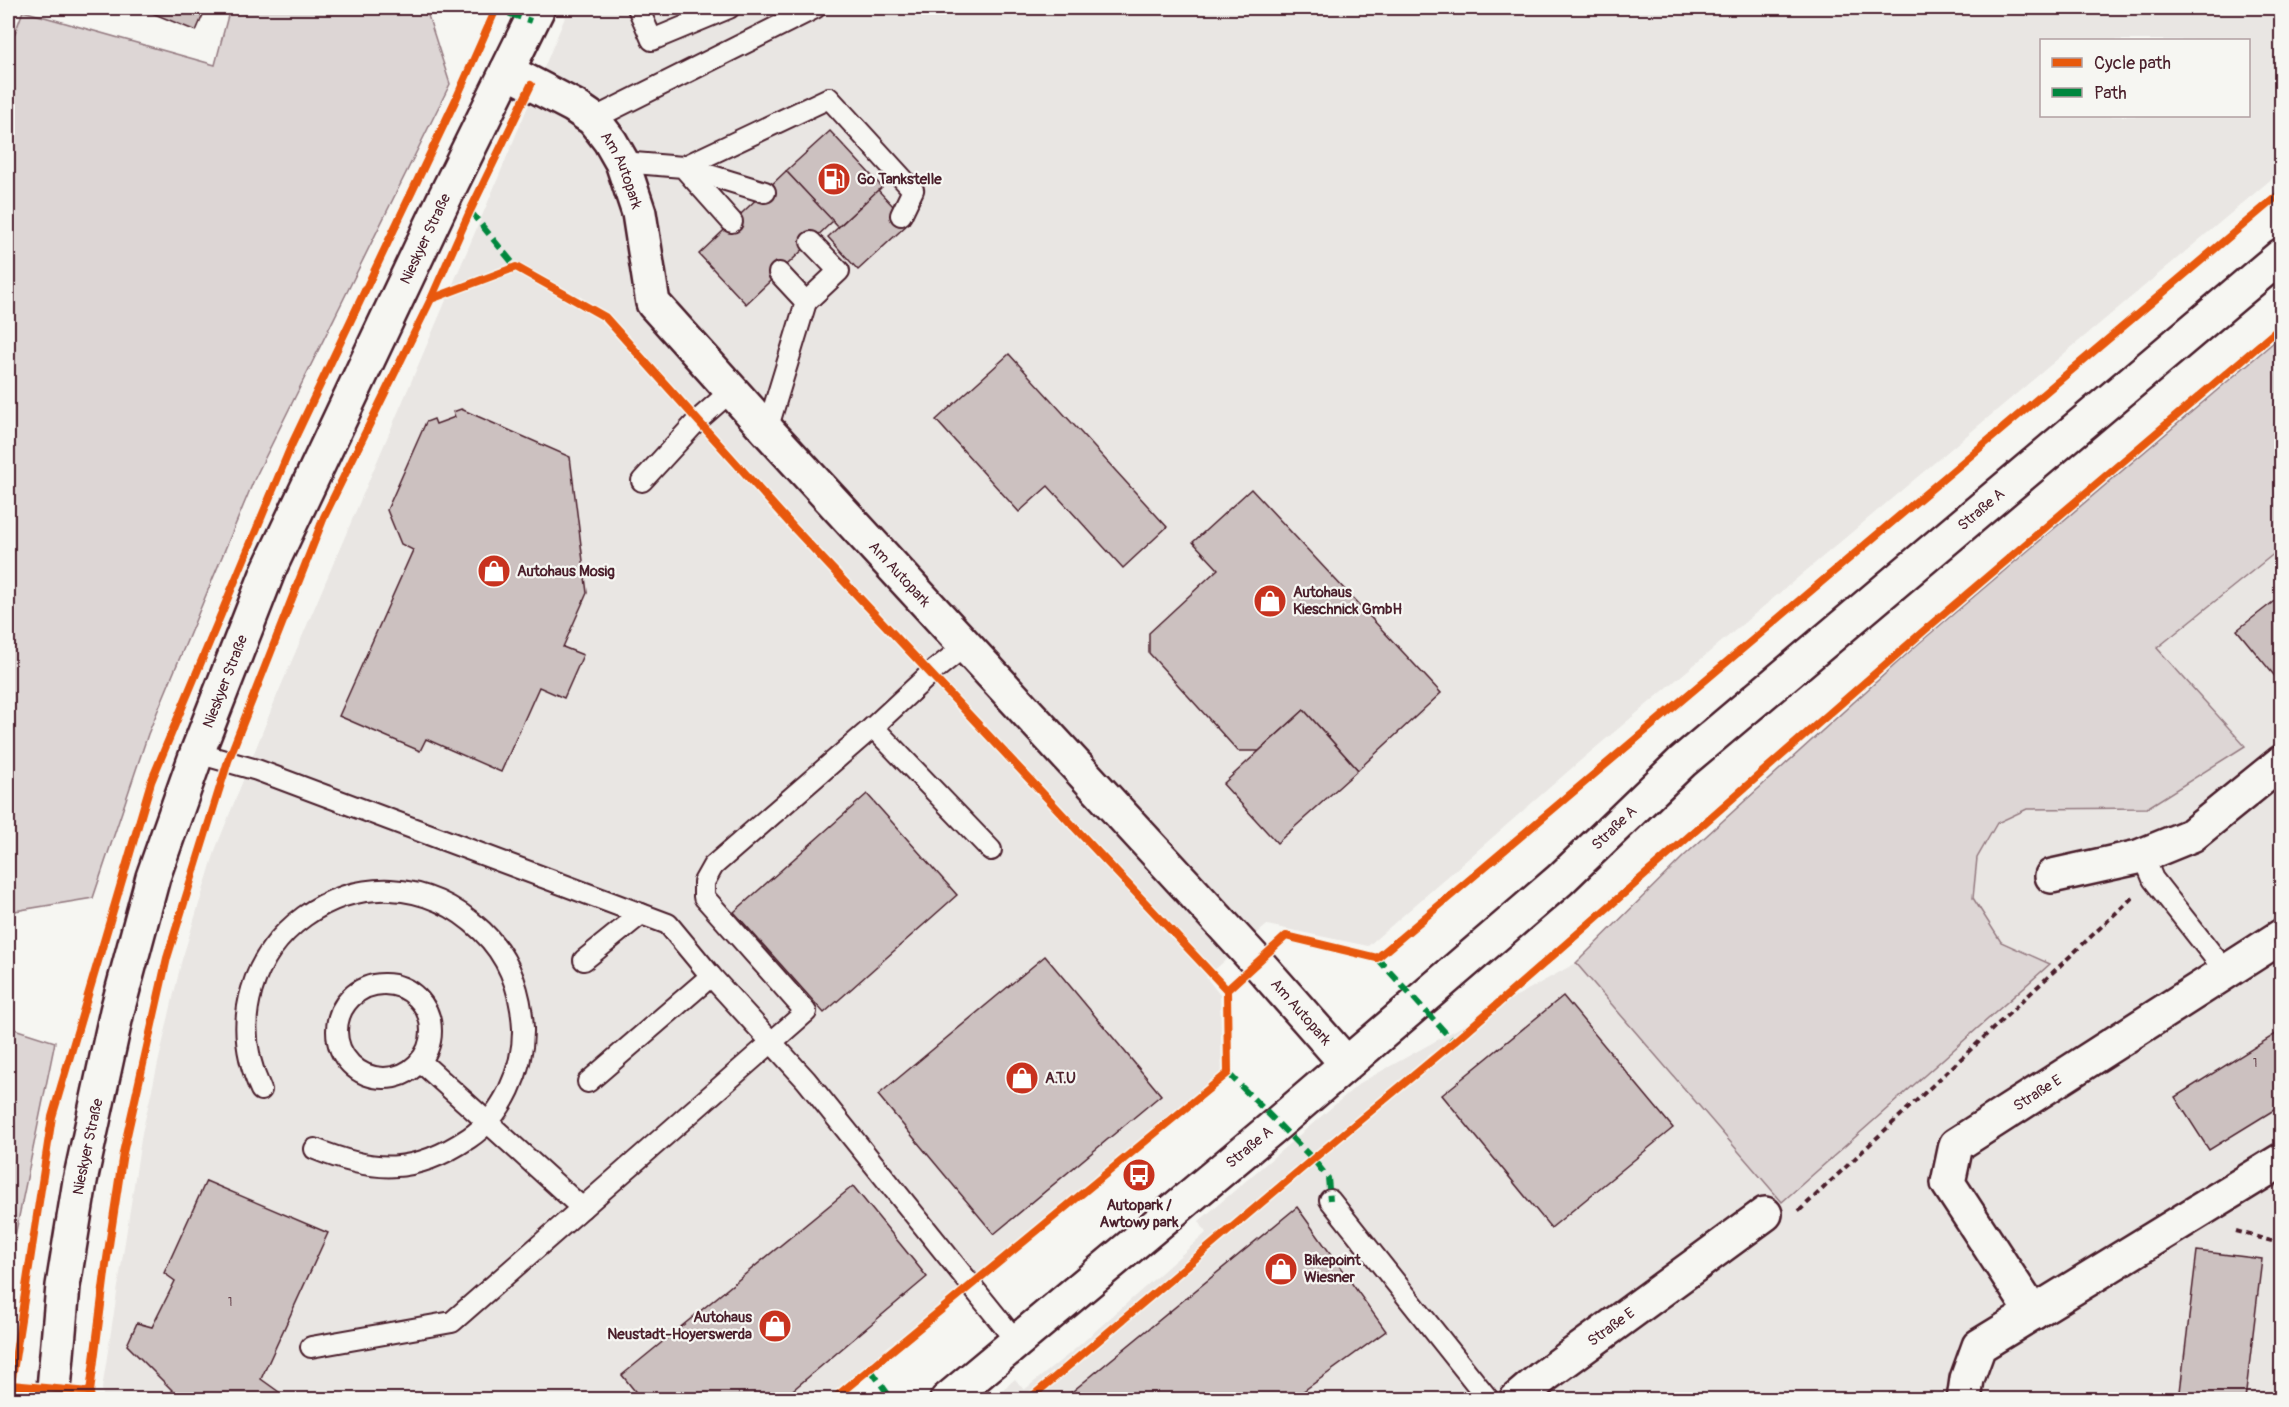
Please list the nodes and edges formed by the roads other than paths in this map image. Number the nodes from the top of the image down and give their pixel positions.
1 (538, 8) edge
2 (639, 8) edge
3 (729, 8) edge
4 (815, 8) edge
5 (789, 13) edge
6 (507, 71) junction
7 (593, 119) junction
8 (622, 162) junction
9 (683, 167) junction
10 (765, 192) dead end
11 (901, 215) dead end
12 (732, 222) dead end
13 (811, 242) dead end
14 (2282, 255) edge
15 (778, 273) dead end
16 (806, 302) junction
17 (731, 391) junction
18 (767, 430) junction
19 (642, 481) dead end
20 (966, 645) junction
21 (873, 727) junction
22 (197, 753) junction
23 (2282, 762) edge
24 (991, 850) dead end
25 (2148, 867) junction
26 (2052, 876) dead end
27 (641, 914) junction
28 (2282, 936) edge
29 (584, 960) dead end
30 (2226, 972) junction
31 (711, 976) junction
32 (772, 1042) junction
33 (421, 1062) junction
34 (1346, 1063) junction
35 (588, 1082) dead end
36 (261, 1090) dead end
37 (486, 1121) junction
38 (315, 1149) dead end
39 (2282, 1160) edge
40 (1330, 1200) dead end
41 (582, 1208) junction
42 (1765, 1214) road end
43 (2033, 1313) junction
44 (1016, 1341) junction
45 (311, 1347) dead end
46 (53, 1400) edge
47 (947, 1400) edge
48 (1489, 1400) edge
49 (1516, 1400) edge
50 (1964, 1400) edge

1 - 6 street, Nieskyer Straße
2 - 3 lane
4 - 5 lane
5 - 7 lane
6 - 7 street, Am Autopark
6 - 22 street, Nieskyer Straße
7 - 8 street, Am Autopark
8 - 9 lane
8 - 17 street, Am Autopark
9 - 10 lane
9 - 11 lane
9 - 12 lane
13 - 16 lane
14 - 34 street, Straße A
15 - 16 lane
16 - 18 lane
17 - 18 street, Am Autopark
17 - 19 lane
18 - 20 street, Am Autopark
20 - 21 lane
20 - 34 street, Am Autopark
21 - 24 lane
21 - 32 lane
22 - 27 lane
22 - 46 street, Nieskyer Straße
23 - 25 street
25 - 26 street
25 - 30 lane
27 - 29 lane
27 - 31 lane
28 - 30 street, Straße E
30 - 43 street, Straße E
31 - 32 lane
31 - 35 lane
32 - 41 lane
32 - 44 lane
33 - 33 lane
33 - 37 lane
34 - 44 street, Straße A
36 - 37 lane
37 - 38 lane
37 - 41 lane
39 - 43 street
40 - 48 lane
41 - 45 lane
42 - 49 street, Straße E
43 - 50 street
44 - 47 street, Straße A

